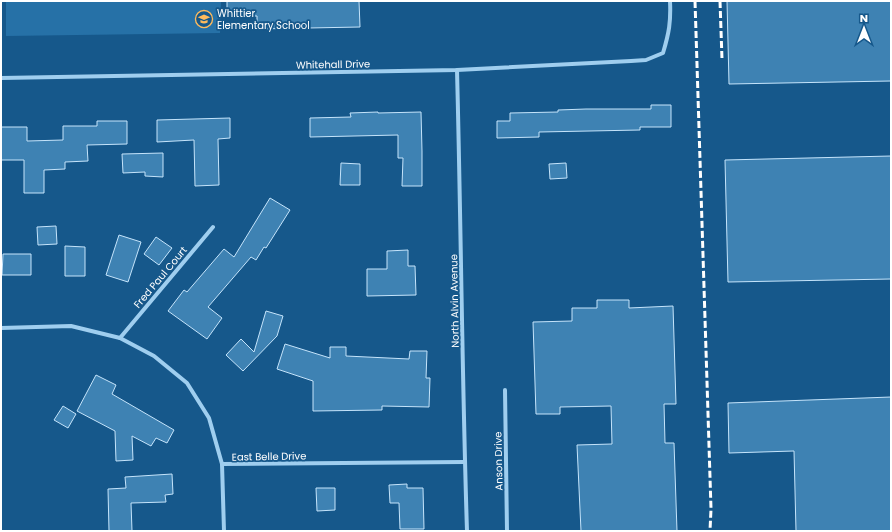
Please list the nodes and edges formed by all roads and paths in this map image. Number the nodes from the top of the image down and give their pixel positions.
1 (670, 1) edge
2 (457, 70) junction
3 (1, 78) edge
4 (213, 227) dead end
5 (1, 328) edge
6 (120, 338) junction
7 (505, 390) dead end
8 (464, 462) junction
9 (222, 464) junction
10 (224, 531) edge
11 (467, 531) edge
12 (507, 531) edge

1 - 2 street, Whitehall Drive
2 - 3 street, Whitehall Drive
2 - 8 street, North Alvin Avenue
4 - 6 street, Fred Paul Court
5 - 6 street, East Belle Drive
6 - 9 street, East Belle Drive
7 - 12 street, Anson Drive
8 - 9 street, East Belle Drive
8 - 11 street, North Alvin Avenue
9 - 10 street

